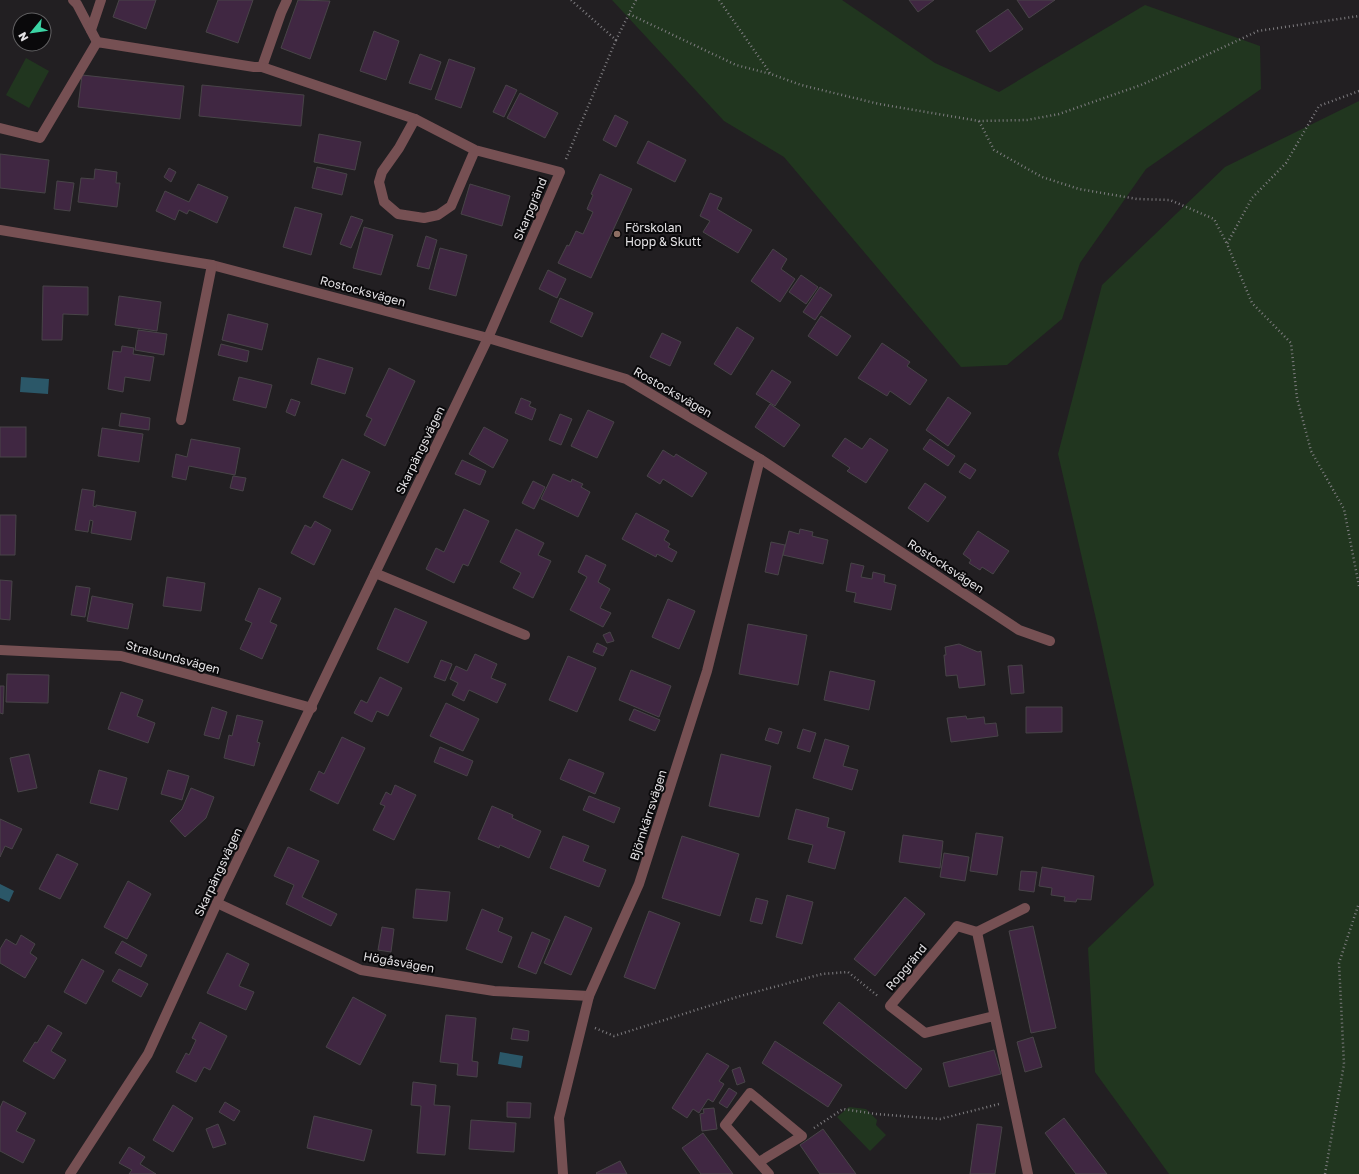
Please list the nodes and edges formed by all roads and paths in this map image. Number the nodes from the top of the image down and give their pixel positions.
1 (73, 0) edge
2 (101, 0) edge
3 (287, 0) edge
4 (572, 0) edge
5 (636, 0) edge
6 (719, 0) edge
7 (629, 14) junction
8 (1359, 16) edge
9 (91, 30) junction
10 (616, 40) junction
11 (97, 42) junction
12 (262, 67) junction
13 (771, 74) junction
14 (1359, 91) edge
15 (415, 119) junction
16 (979, 121) junction
17 (0, 128) edge
18 (476, 150) junction
19 (560, 172) junction
20 (0, 230) edge
21 (1227, 244) junction
22 (212, 265) junction
23 (488, 338) junction
24 (181, 420) dead end
25 (760, 459) junction
26 (375, 573) junction
27 (1359, 586) edge
28 (526, 635) dead end
29 (1050, 642) dead end
30 (0, 650) edge
31 (312, 708) junction
32 (218, 903) junction
33 (1359, 903) edge
34 (1025, 908) dead end
35 (977, 932) junction
36 (589, 996) junction
37 (890, 1006) junction
38 (994, 1016) junction
39 (582, 1023) junction
40 (1013, 1100) junction
41 (802, 1136) junction
42 (759, 1162) junction
43 (70, 1174) edge
44 (562, 1174) edge
45 (769, 1174) edge
46 (1028, 1174) edge
47 (1325, 1174) edge

1 - 9 street
2 - 9 street
3 - 12 street
4 - 10 path
5 - 7 path
6 - 13 path
7 - 10 path
7 - 13 path
8 - 16 path
9 - 11 street
10 - 19 path
11 - 12 street, Skarpgränd
11 - 17 street
12 - 15 street, Skarpgränd
13 - 16 path
14 - 21 path
15 - 18 street, Skarpgränd
15 - 18 street
16 - 21 path
18 - 19 street, Skarpgränd
19 - 23 street, Skarpgränd
20 - 22 street, Rostocksvägen
21 - 27 path
22 - 23 street, Rostocksvägen
22 - 24 street
23 - 25 street, Rostocksvägen
23 - 26 street, Skarpängsvägen
25 - 29 street, Rostocksvägen
25 - 36 street, Björnkärrsvägen
26 - 28 street
26 - 31 street, Skarpängsvägen
30 - 31 street, Stralsundsvägen
31 - 32 street, Skarpängsvägen
32 - 36 street, Högåsvägen
32 - 43 street, Skarpängsvägen
33 - 47 path
34 - 35 street
35 - 37 street, Ropgränd
35 - 38 street
36 - 39 street, Björnkärrsvägen
37 - 38 street, Ropgränd
37 - 39 path
38 - 40 street
39 - 44 street, Björnkärrsvägen
40 - 41 path
40 - 46 street
41 - 42 street
41 - 42 street
42 - 45 street

